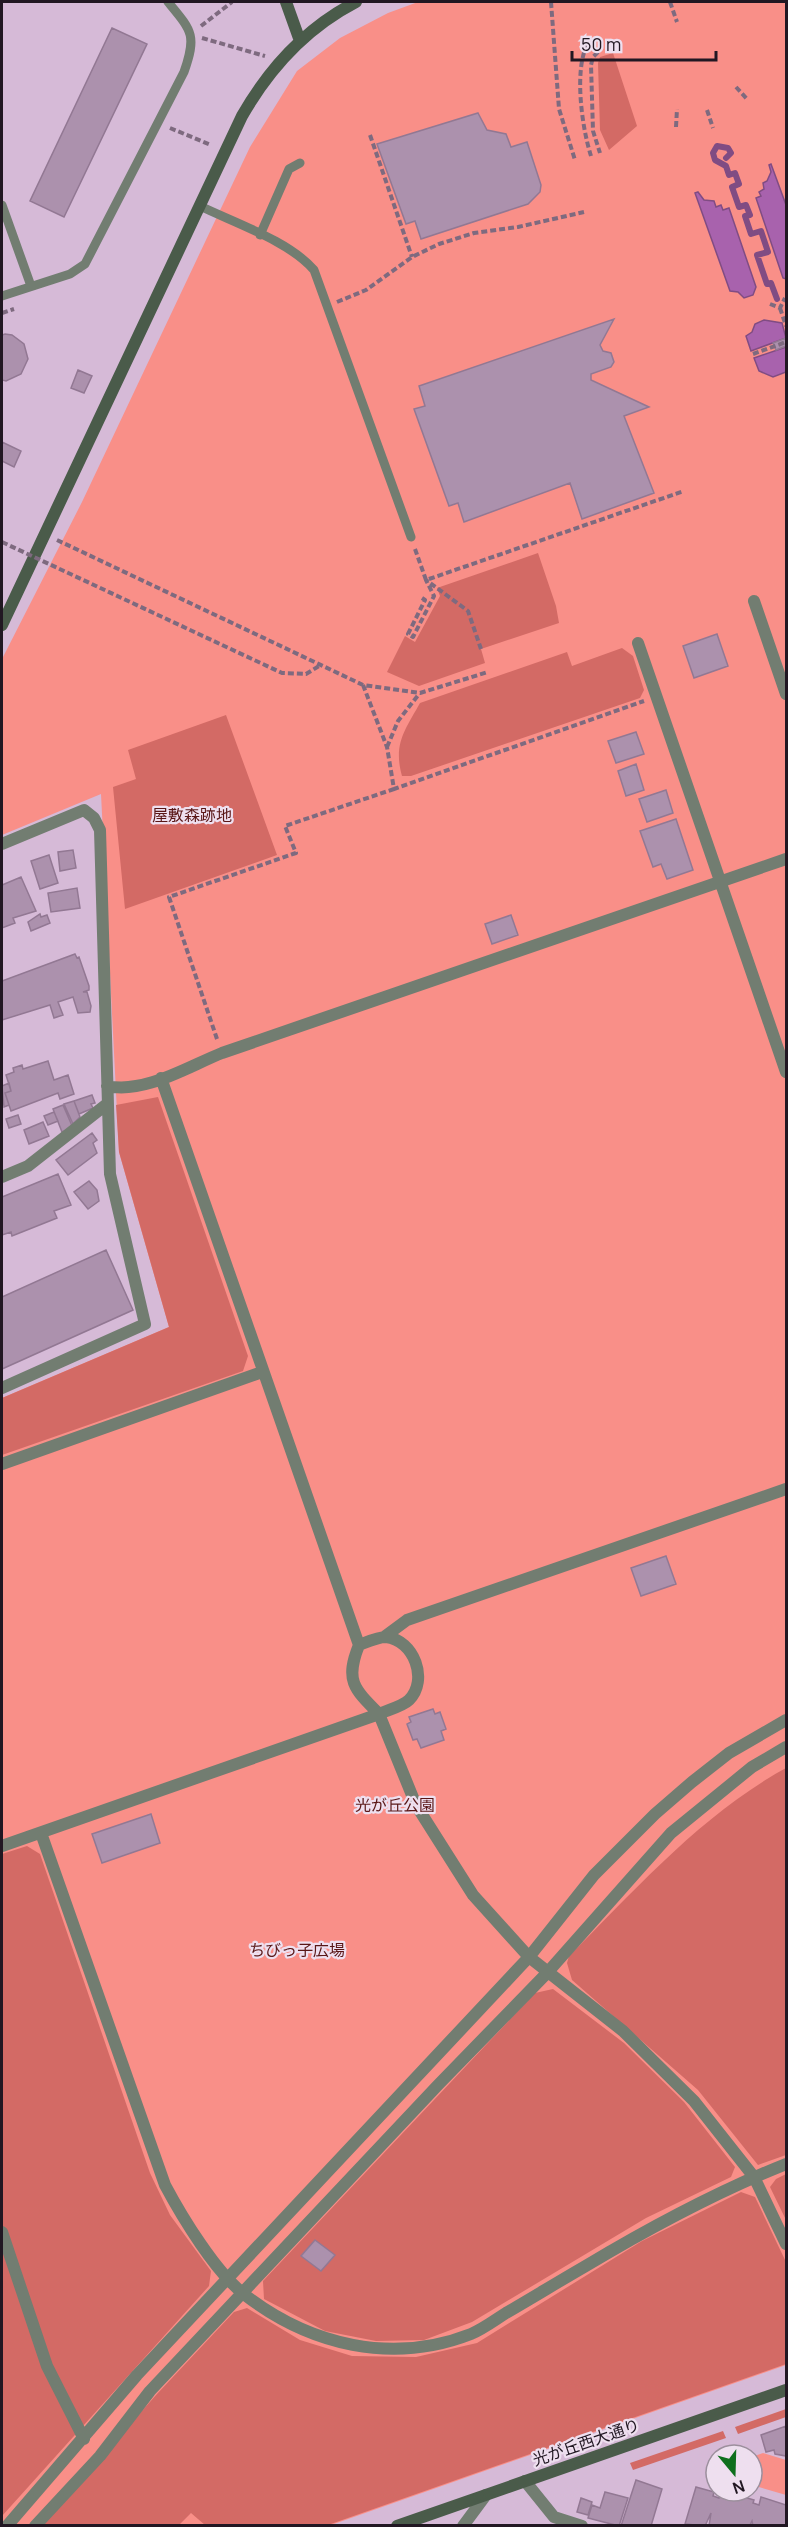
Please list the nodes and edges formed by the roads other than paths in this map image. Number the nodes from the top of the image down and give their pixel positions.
1 (168, 2) edge
2 (286, 2) edge
3 (357, 2) edge
4 (300, 41) junction
5 (300, 163) dead end
6 (2, 205) edge
7 (200, 206) junction
8 (260, 235) junction
9 (31, 286) junction
10 (2, 296) edge
11 (411, 537) road end
12 (754, 602) dead end
13 (2, 625) edge
14 (638, 643) dead end
15 (786, 694) edge
16 (2, 844) edge
17 (786, 859) edge
18 (721, 882) junction
19 (786, 1072) edge
20 (161, 1078) junction
21 (106, 1086) junction
22 (107, 1104) junction
23 (2, 1177) edge
24 (262, 1372) junction
25 (2, 1388) edge
26 (2, 1464) edge
27 (786, 1490) edge
28 (384, 1637) junction
29 (359, 1645) junction
30 (379, 1714) junction
31 (786, 1720) edge
32 (786, 1747) edge
33 (41, 1833) junction
34 (2, 1846) edge
35 (529, 1957) junction
36 (547, 1973) junction
37 (786, 2164) edge
38 (754, 2177) junction
39 (2, 2232) edge
40 (786, 2244) edge
41 (227, 2278) junction
42 (244, 2295) junction
43 (786, 2390) edge
44 (84, 2439) junction
45 (525, 2481) junction
46 (486, 2495) junction
47 (406, 2524) edge
48 (7, 2526) edge
49 (35, 2526) edge
50 (463, 2526) edge
51 (582, 2526) edge

1 - 9 lane
2 - 4 street
3 - 4 street
4 - 7 street
5 - 8 lane
6 - 9 lane
7 - 8 lane
7 - 13 street
8 - 11 lane
9 - 10 lane
12 - 15 street
14 - 18 street
16 - 21 street
17 - 18 street
18 - 19 street
18 - 20 street
20 - 21 street
20 - 24 street
21 - 22 street
22 - 23 street
22 - 25 street
24 - 26 street
24 - 29 street
27 - 28 street
28 - 29 street
28 - 30 street
29 - 30 street
30 - 33 street
30 - 35 street
31 - 35 street
32 - 36 street
33 - 34 street
33 - 41 street
35 - 36 street
35 - 41 street
36 - 38 street
36 - 42 street
37 - 38 street
38 - 40 street
38 - 42 street
39 - 44 street
41 - 42 street
41 - 44 street
42 - 49 street
43 - 45 street, 光が丘西大通り
44 - 48 street
45 - 46 street, 光が丘西大通り
45 - 51 street
46 - 47 street, 光が丘西大通り
46 - 50 street

